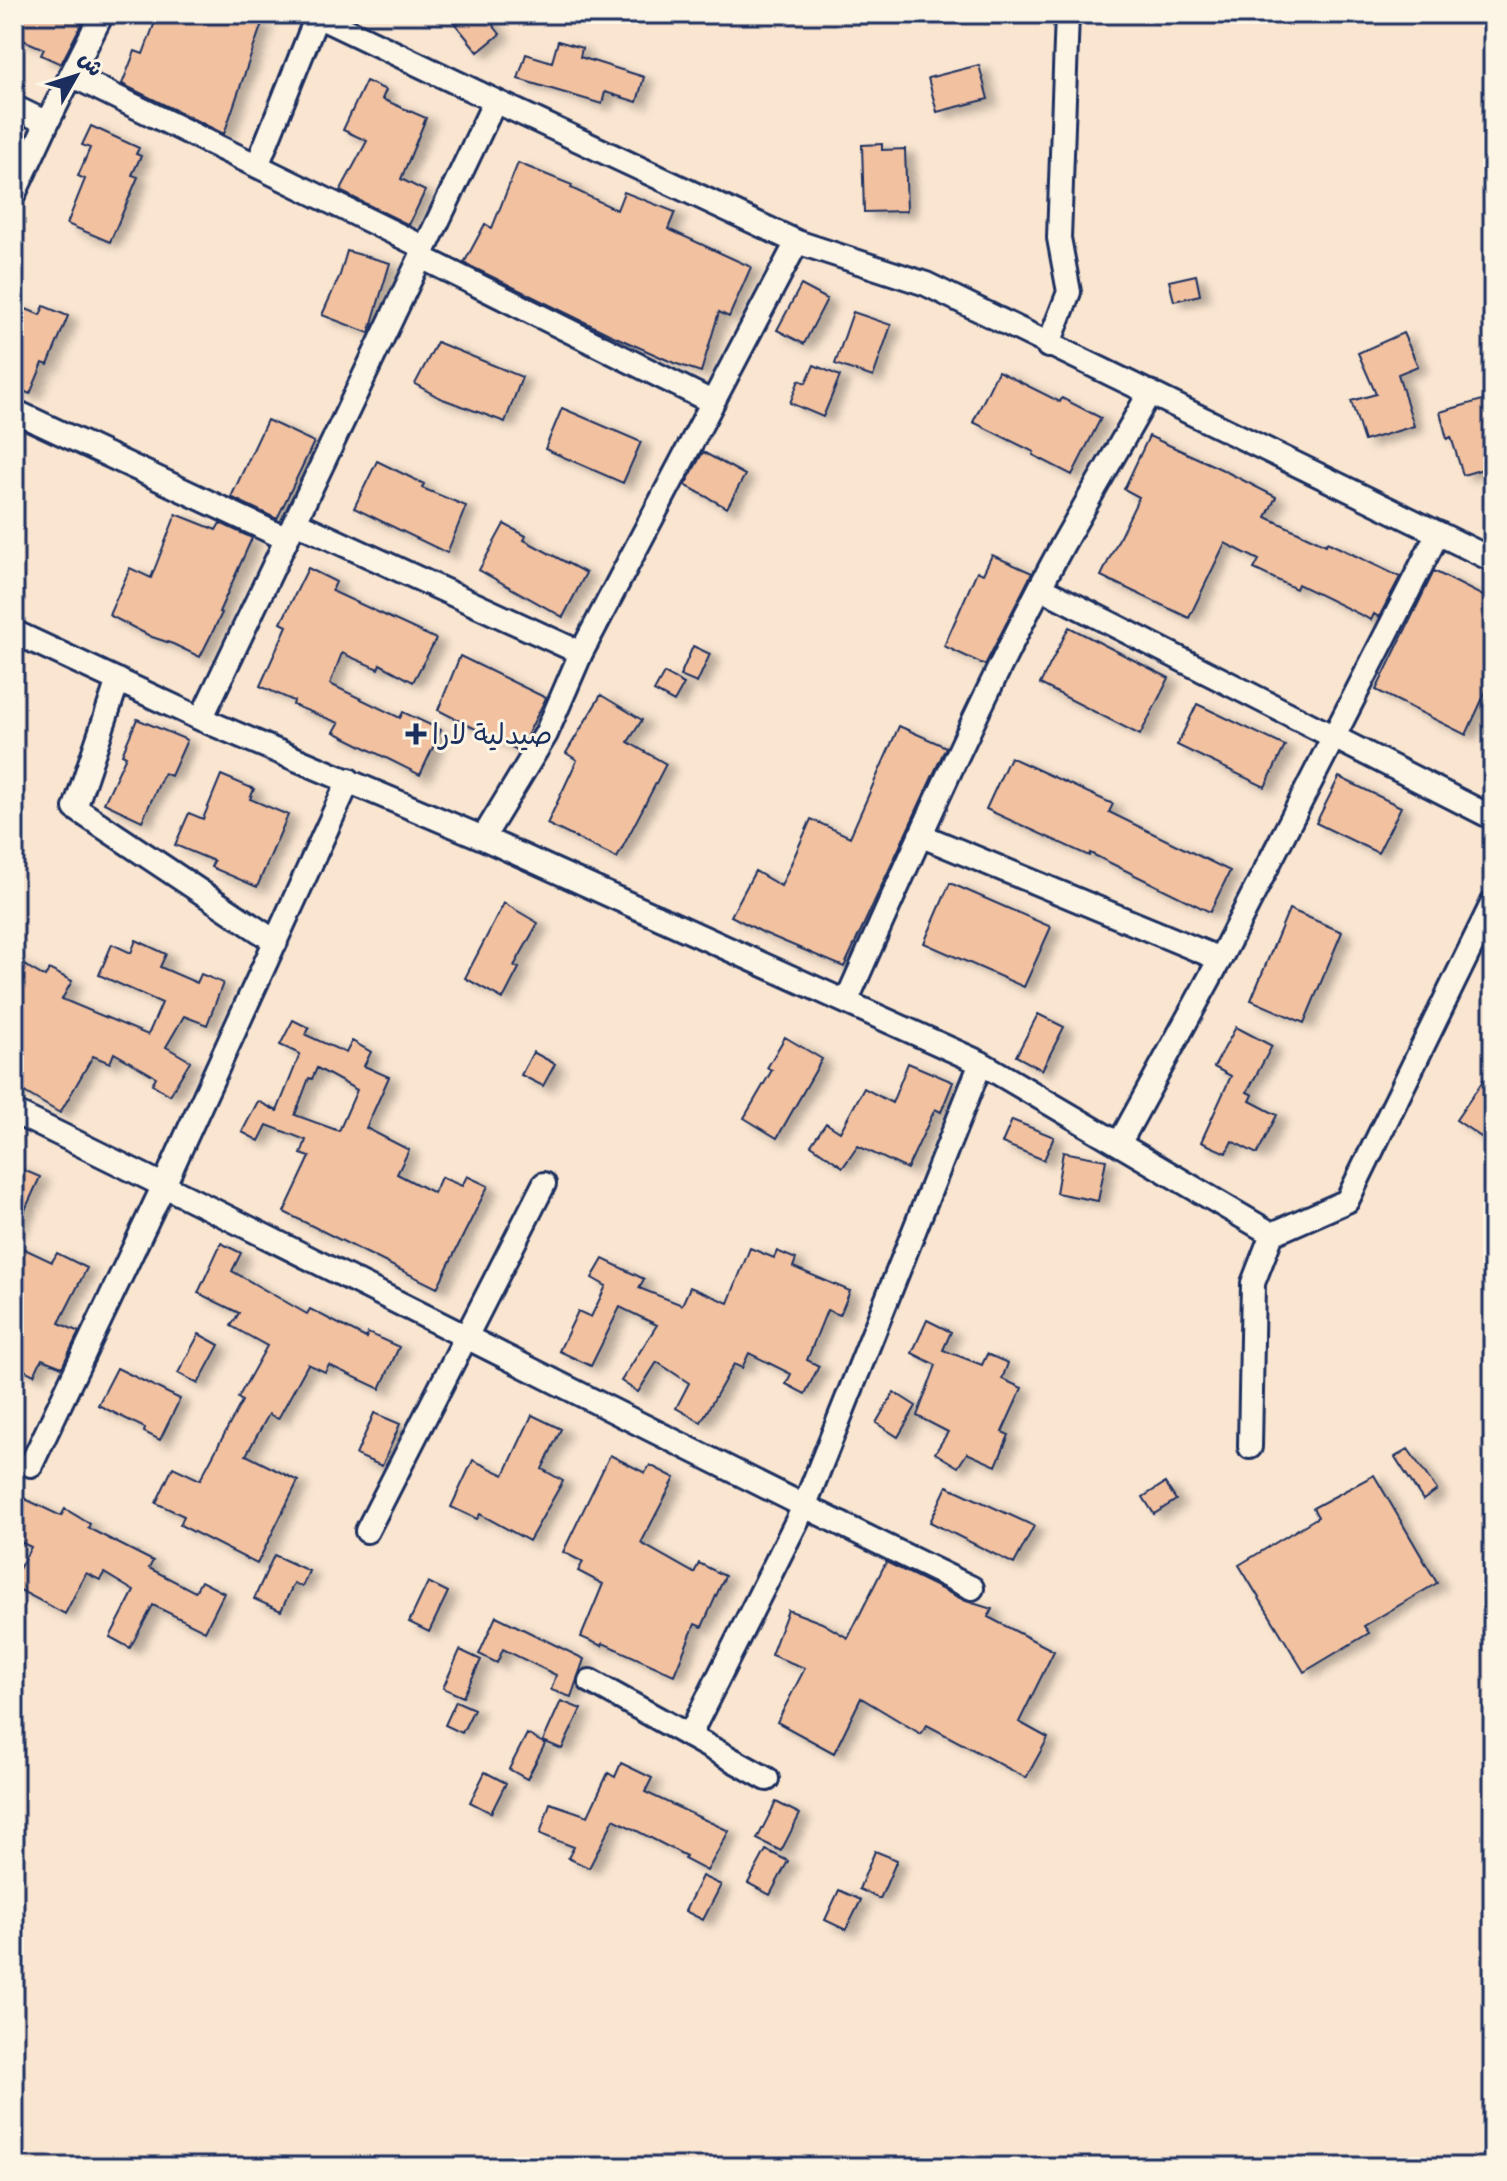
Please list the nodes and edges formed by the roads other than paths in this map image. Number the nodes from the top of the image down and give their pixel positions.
1 (102, 14) edge
2 (1067, 14) edge
3 (315, 15) edge
4 (71, 75) junction
5 (495, 101) junction
6 (14, 107) edge
7 (47, 123) junction
8 (257, 166) junction
9 (14, 194) edge
10 (797, 242) junction
11 (423, 253) junction
12 (1048, 346) junction
13 (1150, 392) junction
14 (712, 402) junction
15 (14, 411) edge
16 (291, 530) junction
17 (1438, 533) junction
18 (1493, 560) edge
19 (1041, 588) junction
20 (14, 632) edge
21 (581, 653) junction
22 (118, 680) junction
23 (201, 719) junction
24 (1332, 736) junction
25 (349, 780) junction
26 (1493, 818) edge
27 (920, 835) junction
28 (483, 838) junction
29 (1493, 902) edge
30 (276, 942) junction
31 (1220, 959) junction
32 (846, 1002) junction
33 (981, 1063) junction
34 (14, 1112) edge
35 (1119, 1144) junction
36 (544, 1184) dead end
37 (164, 1185) junction
38 (1272, 1234) junction
39 (466, 1337) junction
40 (1250, 1447) dead end
41 (31, 1465) dead end
42 (804, 1507) junction
43 (367, 1531) dead end
44 (972, 1588) dead end
45 (590, 1681) dead end
46 (689, 1736) junction
47 (767, 1779) dead end

1 - 4 street
2 - 12 street
3 - 5 street
3 - 8 street
4 - 7 street
4 - 8 street
5 - 10 street
5 - 11 street
6 - 7 street
7 - 9 street
8 - 11 street
10 - 12 street
10 - 14 street
11 - 14 street
11 - 16 street
12 - 13 street
13 - 17 street
13 - 19 street
14 - 21 street
15 - 16 street
16 - 21 street
16 - 23 street
17 - 18 street
17 - 24 street
19 - 24 street
19 - 27 street
20 - 22 street
21 - 28 street
22 - 23 street
22 - 30 street
23 - 25 street
24 - 26 street
24 - 31 street
25 - 28 street
25 - 30 street
27 - 31 street
27 - 32 street
28 - 32 street
29 - 38 street
30 - 37 street
31 - 35 street
32 - 33 street
33 - 35 street
33 - 42 street
34 - 37 street
35 - 38 street
36 - 39 street
37 - 39 street
37 - 41 street
38 - 40 street
39 - 42 street
39 - 43 street
42 - 44 street
42 - 46 street
45 - 46 street
46 - 47 street

